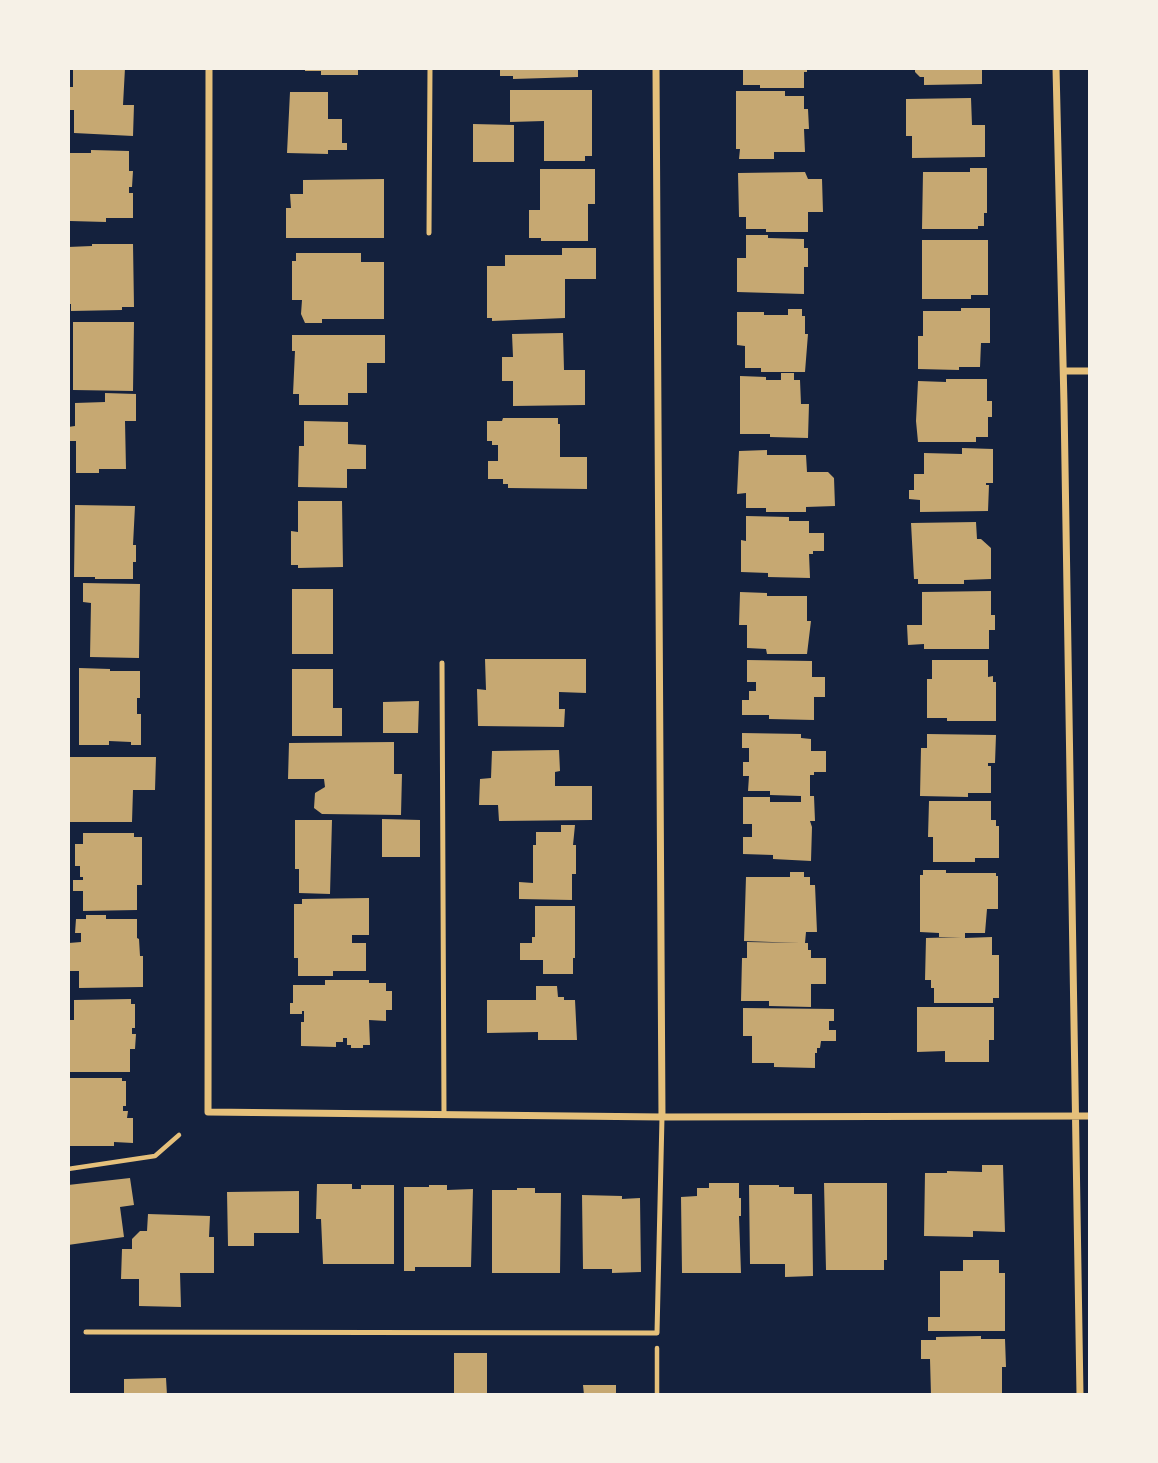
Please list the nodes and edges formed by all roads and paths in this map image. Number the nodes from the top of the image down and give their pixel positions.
1 (209, 68) edge
2 (430, 68) edge
3 (656, 68) edge
4 (1056, 68) edge
5 (429, 233) dead end
6 (1063, 371) junction
7 (1090, 371) edge
8 (442, 663) dead end
9 (444, 1114) junction
10 (1076, 1116) junction
11 (1090, 1116) edge
12 (662, 1117) junction
13 (179, 1135) dead end
14 (68, 1169) edge
15 (86, 1332) dead end
16 (657, 1333) junction
17 (657, 1395) edge
18 (1080, 1395) edge

1 - 9 street
2 - 5 lane
3 - 12 street
4 - 6 street
6 - 7 street
6 - 10 street
8 - 9 lane
9 - 12 street
10 - 11 street
10 - 12 street
10 - 18 street
12 - 16 lane
13 - 14 path
15 - 16 lane
16 - 17 path

